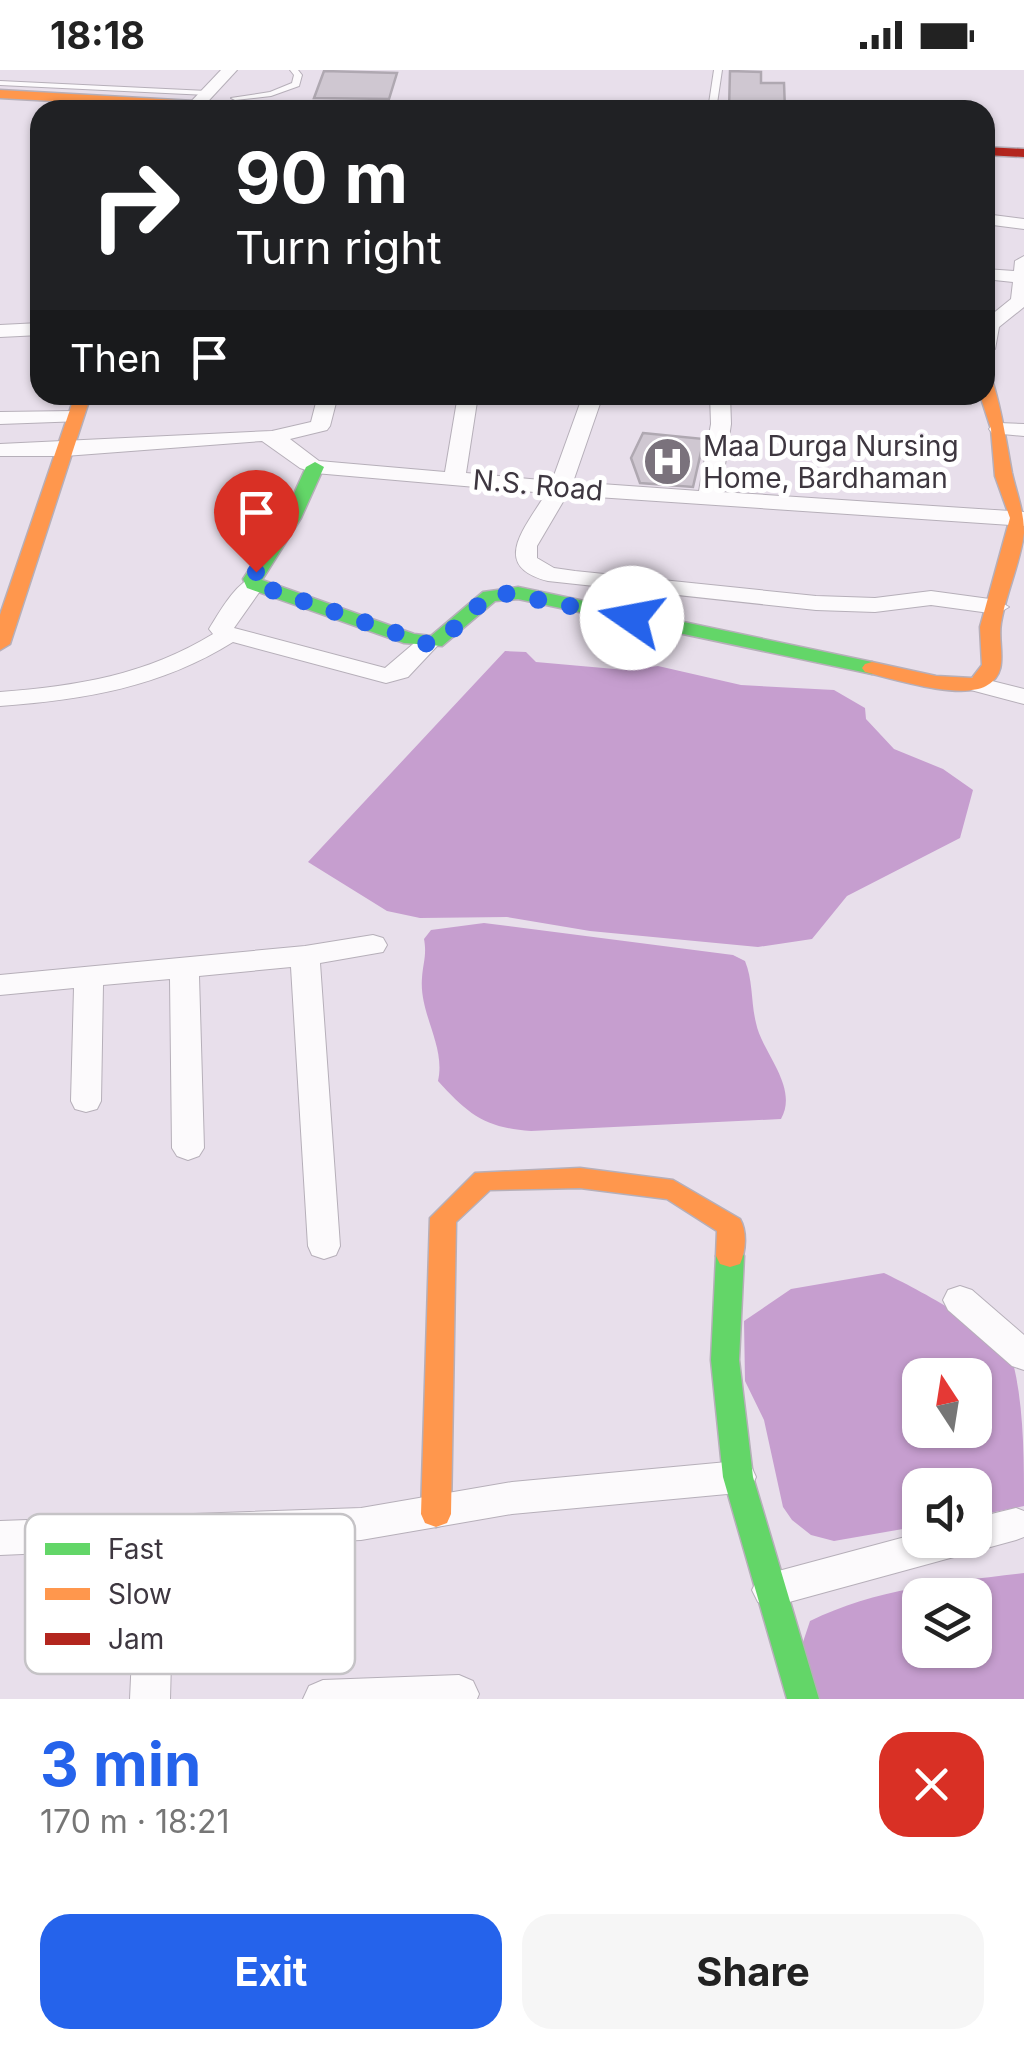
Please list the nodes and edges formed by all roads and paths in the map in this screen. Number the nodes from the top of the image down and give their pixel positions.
1 (231, 70) edge
2 (294, 70) edge
3 (718, 70) edge
4 (1, 91) edge
5 (62, 100) edge
6 (149, 100) edge
7 (201, 100) edge
8 (236, 100) edge
9 (248, 100) edge
10 (714, 100) edge
11 (995, 155) edge
12 (1024, 157) edge
13 (995, 221) edge
14 (1024, 224) edge
15 (995, 240) edge
16 (1024, 241) edge
17 (1023, 272) edge
18 (995, 273) edge
19 (995, 321) edge
20 (30, 330) edge
21 (0, 331) edge
22 (325, 405) edge
23 (466, 405) edge
24 (589, 405) edge
25 (720, 405) edge
26 (994, 405) edge
27 (79, 406) edge
28 (0, 418) edge
29 (1024, 430) edge
30 (274, 437) junction
31 (1009, 444) edge
32 (0, 450) edge
33 (65, 450) junction
34 (315, 467) junction
35 (454, 479) junction
36 (560, 488) junction
37 (708, 497) junction
38 (1022, 518) edge
39 (254, 584) junction
40 (997, 606) junction
41 (230, 634) junction
42 (0, 644) edge
43 (428, 644) junction
44 (976, 684) junction
45 (0, 698) edge
46 (1024, 698) edge
47 (373, 945) dead end
48 (305, 956) junction
49 (184, 968) junction
50 (89, 977) junction
51 (0, 985) edge
52 (86, 1101) dead end
53 (188, 1148) dead end
54 (324, 1246) dead end
55 (960, 1300) dead end
56 (1024, 1356) edge
57 (738, 1477) junction
58 (436, 1514) junction
59 (355, 1524) edge
60 (1016, 1524) dead end
61 (992, 1531) edge
62 (25, 1537) edge
63 (0, 1538) edge
64 (902, 1555) edge
65 (771, 1590) junction
66 (151, 1674) edge
67 (459, 1694) dead end
68 (419, 1697) edge
69 (150, 1699) edge
70 (323, 1699) edge
71 (803, 1699) edge

1 - 7 street
1 - 8 street
2 - 9 lane
3 - 10 lane
4 - 5 street
4 - 6 street
11 - 12 street
13 - 14 street
15 - 16 street
17 - 18 street
17 - 19 street
20 - 21 street
22 - 30 street
23 - 35 street
24 - 36 street
25 - 37 street
26 - 31 street
27 - 28 street
27 - 33 street
29 - 31 street
30 - 33 street
30 - 34 street
31 - 38 street
32 - 33 street
33 - 42 street
34 - 35 street, N.S. Road
34 - 39 street
35 - 36 street, N.S. Road
36 - 37 street, N.S. Road
36 - 40 street
37 - 38 street, N.S. Road
38 - 40 street
39 - 41 street
39 - 43 street
40 - 44 street
41 - 43 street
41 - 45 street
43 - 44 street
44 - 46 street
47 - 48 street
48 - 49 street
48 - 54 street
49 - 50 street
49 - 53 street
50 - 51 street
50 - 52 street
55 - 56 street
57 - 58 street
57 - 58 street
57 - 65 street
58 - 59 street
60 - 61 street
62 - 63 street
64 - 65 street
65 - 71 street
66 - 69 street
67 - 68 street
68 - 70 street

